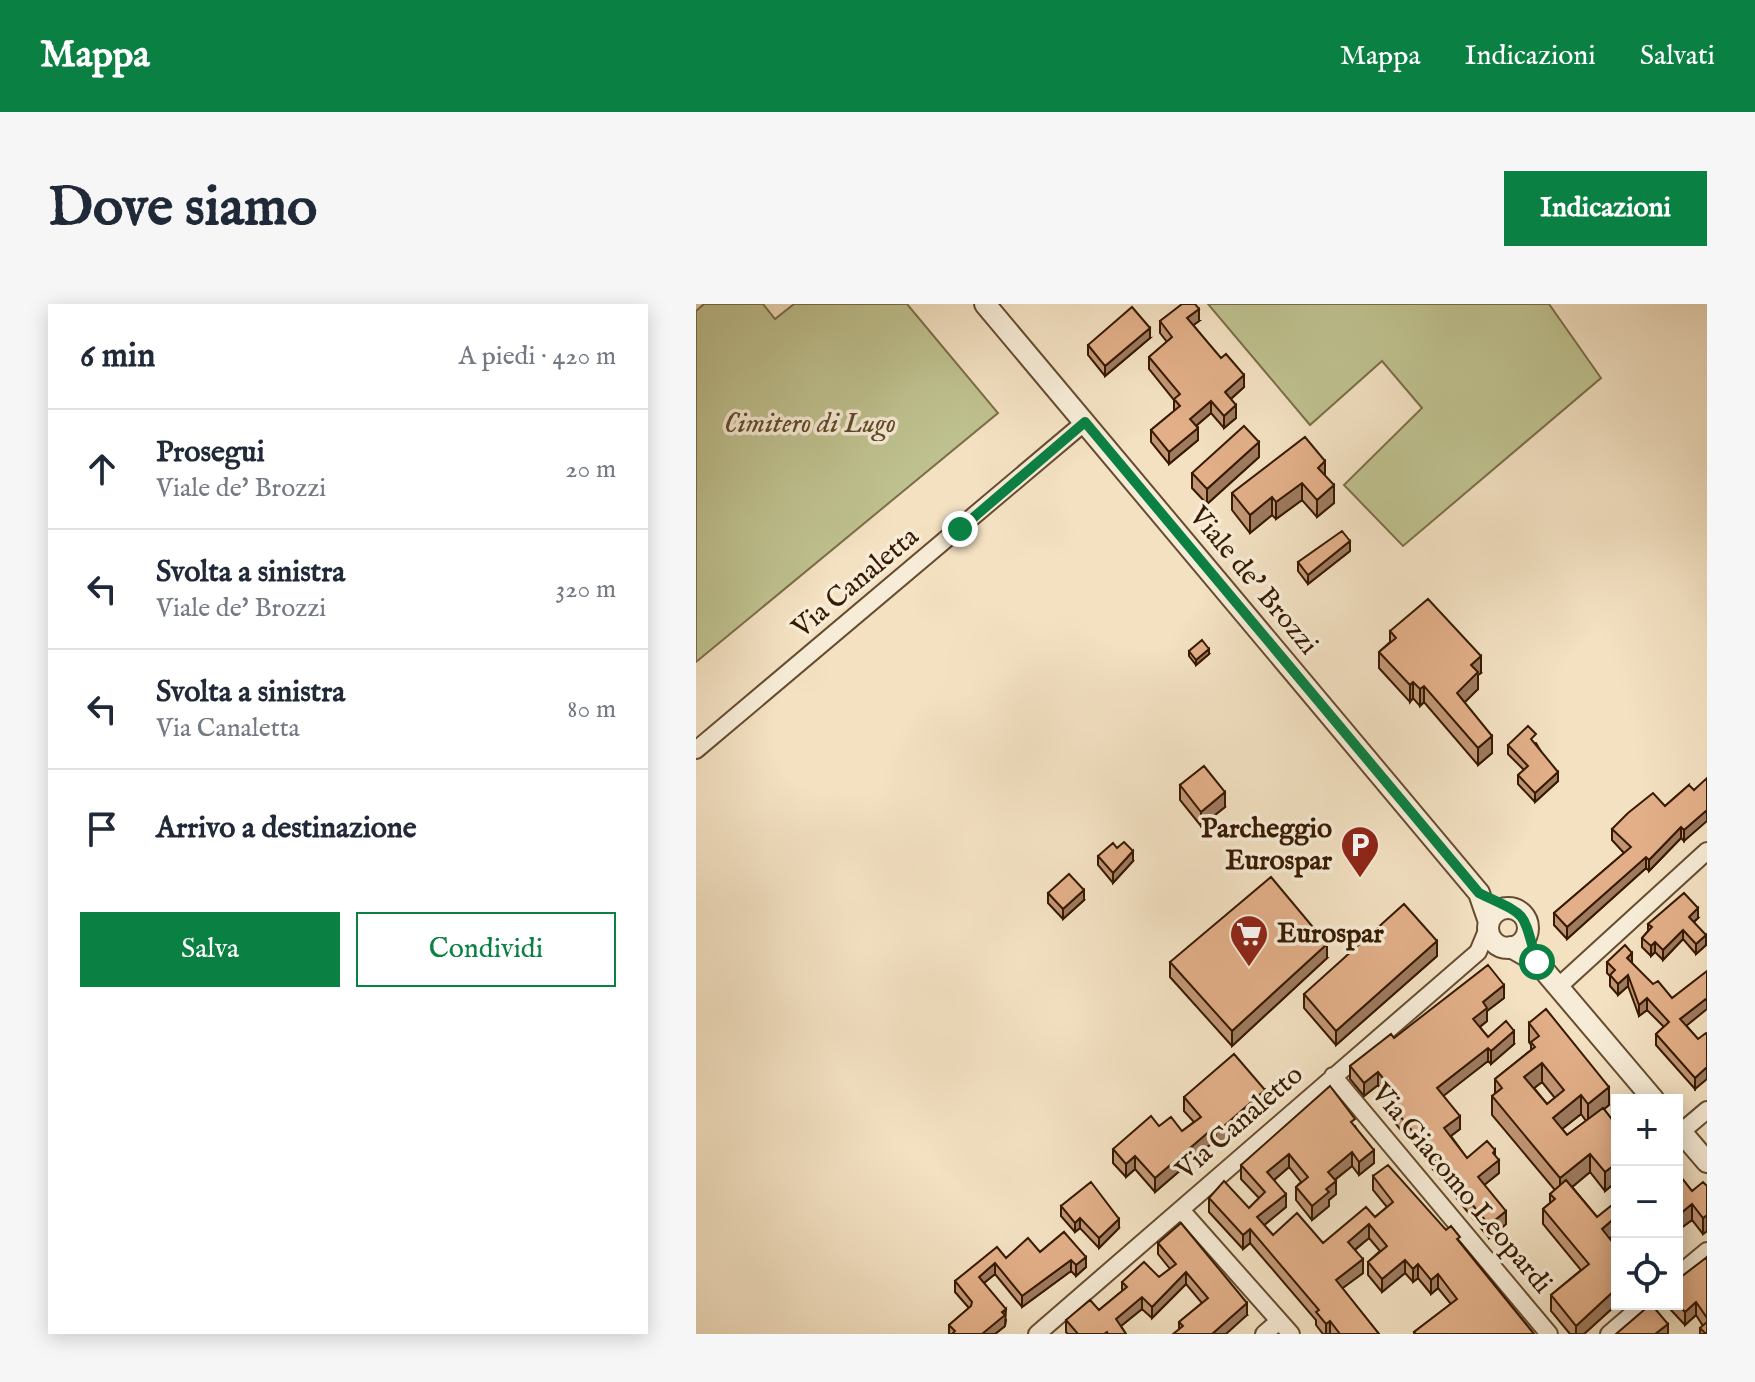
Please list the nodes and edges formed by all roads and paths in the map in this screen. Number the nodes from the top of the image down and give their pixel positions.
1 (985, 304) edge
2 (1085, 422) junction
3 (696, 750) edge
4 (1707, 851) edge
5 (1479, 893) junction
6 (1509, 907) junction
7 (1488, 925) junction
8 (1528, 930) junction
9 (1507, 947) junction
10 (1478, 952) junction
11 (1537, 962) junction
12 (1558, 987) junction
13 (1333, 1076) junction
14 (1649, 1094) edge
15 (1707, 1110) edge
16 (1683, 1127) edge
17 (1683, 1135) edge
18 (1707, 1162) edge
19 (1181, 1210) junction
20 (1707, 1251) edge
21 (1683, 1271) edge
22 (1637, 1310) edge
23 (1285, 1328) edge
24 (1037, 1334) edge
25 (1264, 1334) edge
26 (1549, 1334) edge
27 (1609, 1334) edge

1 - 2 street, Viale de' Brozzi
2 - 3 street, Via Canaletta
2 - 5 street, Viale de' Brozzi
4 - 12 street
5 - 6 street, Viale de' Brozzi
5 - 7 street, Viale de' Brozzi
6 - 7 street
6 - 8 street, Viale de' Brozzi
7 - 9 street, Viale de' Brozzi
7 - 10 street, Via Canaletto
8 - 9 street
8 - 11 street, Viale de' Brozzi
9 - 10 street, Via Canaletto
9 - 11 street, Viale de' Brozzi
10 - 13 street, Via Canaletto
11 - 12 street, Viale de' Brozzi
12 - 14 street, Viale de' Brozzi
13 - 19 street, Via Canaletto
13 - 26 street, Via Giacomo Leopardi
15 - 16 street
17 - 18 street
19 - 23 street
19 - 24 street, Via Canaletto
20 - 21 street
22 - 27 street
23 - 25 street

